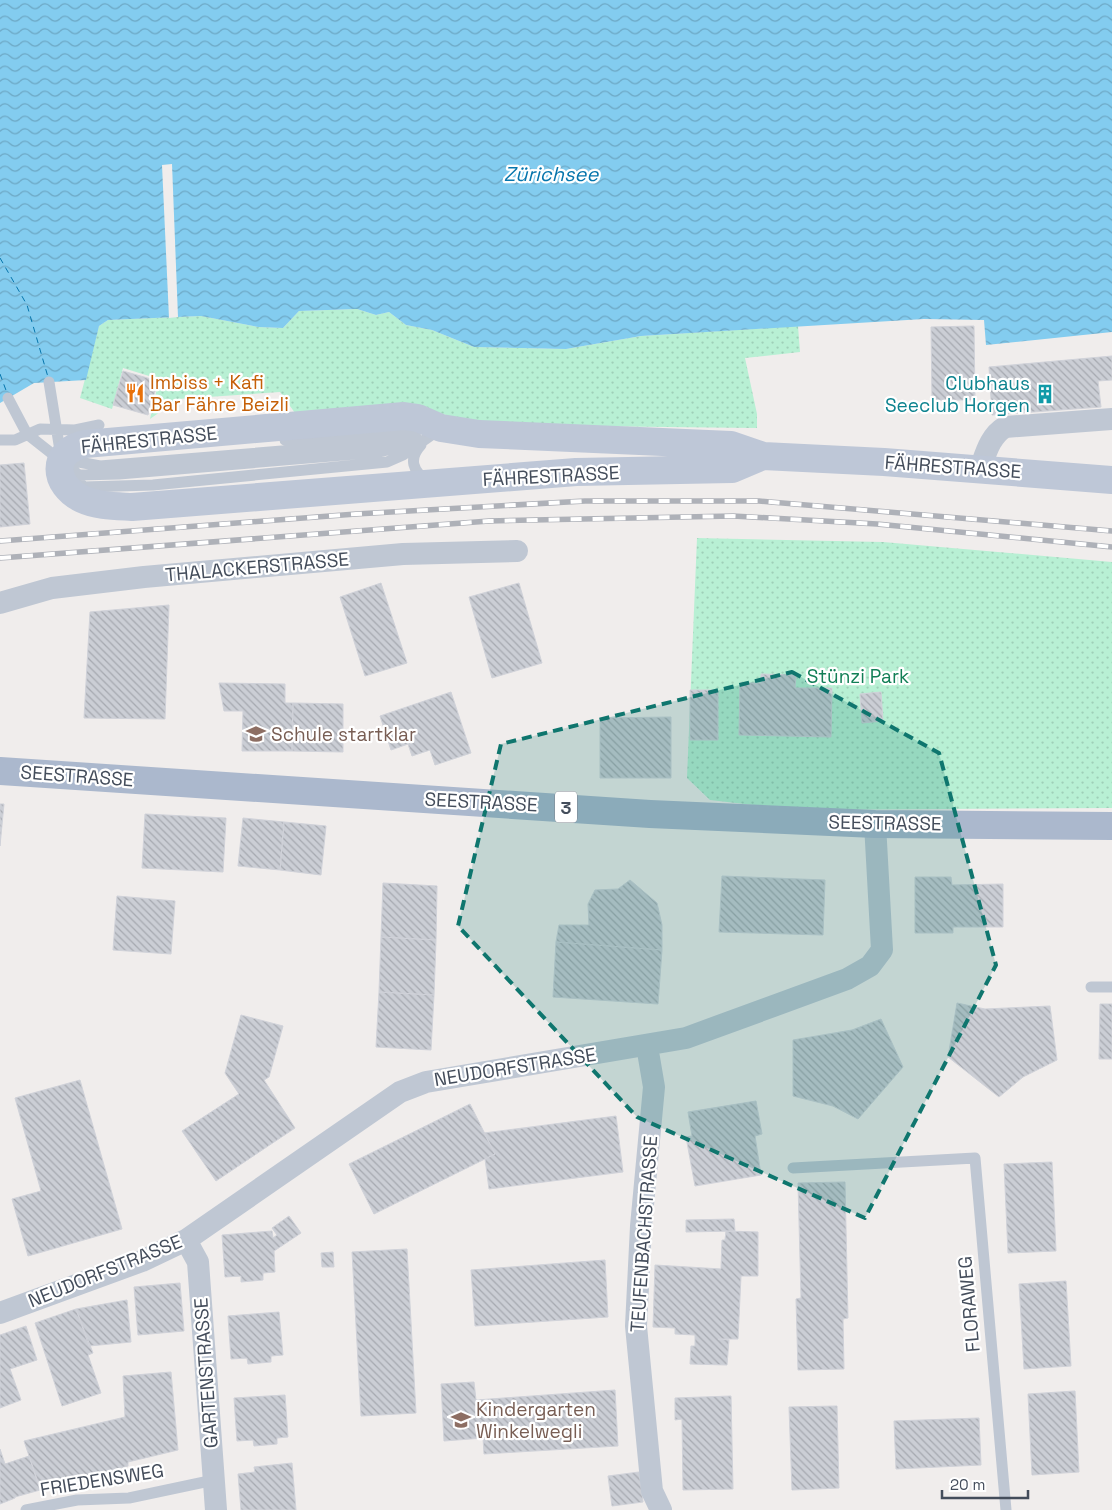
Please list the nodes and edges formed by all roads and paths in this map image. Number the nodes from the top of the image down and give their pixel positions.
1 (49, 382) dead end
2 (8, 398) dead end
3 (1112, 419) edge
4 (99, 425) dead end
5 (441, 428) junction
6 (56, 430) junction
7 (28, 434) junction
8 (0, 440) edge
9 (764, 456) junction
10 (61, 458) junction
11 (980, 469) junction
12 (1102, 479) edge
13 (430, 483) junction
14 (517, 551) dead end
15 (0, 603) edge
16 (0, 771) edge
17 (875, 824) junction
18 (1112, 826) edge
19 (1091, 987) dead end
20 (1112, 987) edge
21 (647, 1046) junction
22 (793, 1168) dead end
23 (186, 1240) junction
24 (0, 1313) edge
25 (214, 1480) junction
26 (26, 1510) edge
27 (216, 1510) edge
28 (661, 1510) edge
29 (1006, 1510) edge

1 - 6 lane
2 - 7 lane
3 - 11 street
4 - 6 lane
5 - 9 street, FÄHRESTRASSE
5 - 10 street, FÄHRESTRASSE
5 - 10 lane
5 - 13 lane
6 - 7 lane
6 - 10 lane
7 - 8 lane
7 - 10 lane
9 - 11 street, FÄHRESTRASSE
9 - 13 street, FÄHRESTRASSE
10 - 13 street, FÄHRESTRASSE
11 - 12 street, FÄHRESTRASSE
14 - 15 street, THALACKERSTRASSE
16 - 17 main road, SEESTRASSE / 3
17 - 18 main road, SEESTRASSE / 3
17 - 21 street, NEUDORFSTRASSE
19 - 20 lane
21 - 23 street, NEUDORFSTRASSE
21 - 28 street, TEUFENBACHSTRASSE
22 - 29 lane, FLORAWEG
23 - 24 street, NEUDORFSTRASSE
23 - 25 street, GARTENSTRASSE
25 - 26 lane, FRIEDENSWEG
25 - 27 street, GARTENSTRASSE

